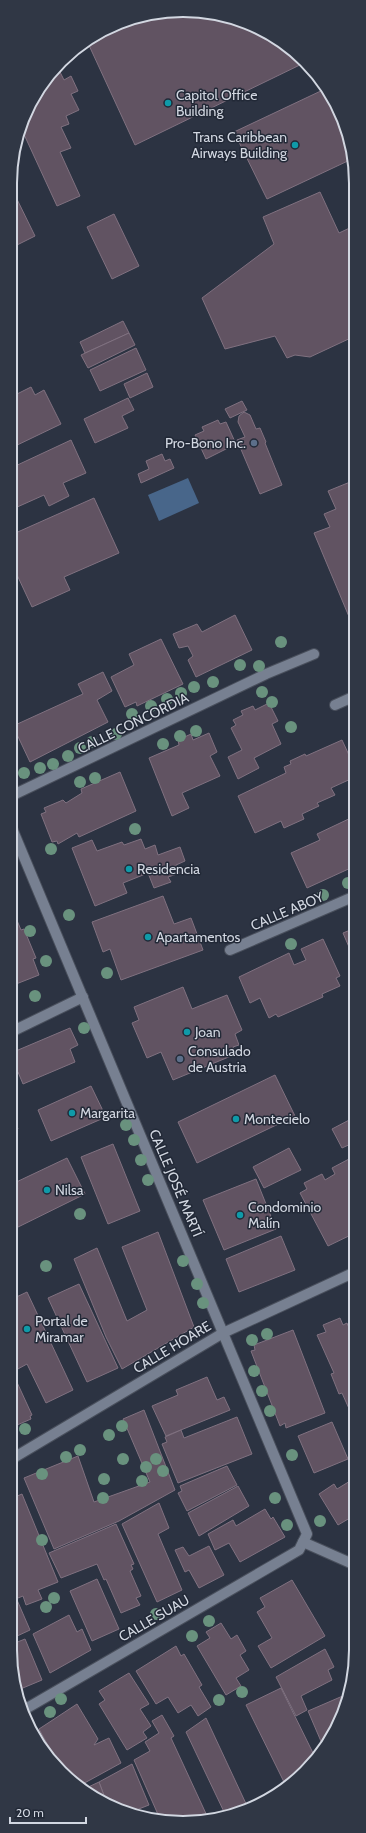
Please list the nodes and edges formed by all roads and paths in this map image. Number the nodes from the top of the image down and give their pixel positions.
1 (314, 654) dead end
2 (349, 699) edge
3 (335, 705) dead end
4 (17, 793) edge
5 (17, 840) edge
6 (349, 899) edge
7 (230, 950) dead end
8 (83, 997) junction
9 (17, 1029) edge
10 (349, 1275) edge
11 (223, 1333) junction
12 (17, 1456) edge
13 (301, 1546) junction
14 (349, 1563) edge
15 (28, 1708) edge

1 - 4 street, CALLE CONCORDIA
2 - 3 street
5 - 8 street, CALLE JOSÉ MARTÍ
6 - 7 street, CALLE ABOY
8 - 9 street
8 - 11 street, CALLE JOSÉ MARTÍ
10 - 11 street, CALLE HOARE
11 - 12 street, CALLE HOARE
11 - 13 street, CALLE JOSÉ MARTÍ
13 - 14 street
13 - 15 street, CALLE SUAU

